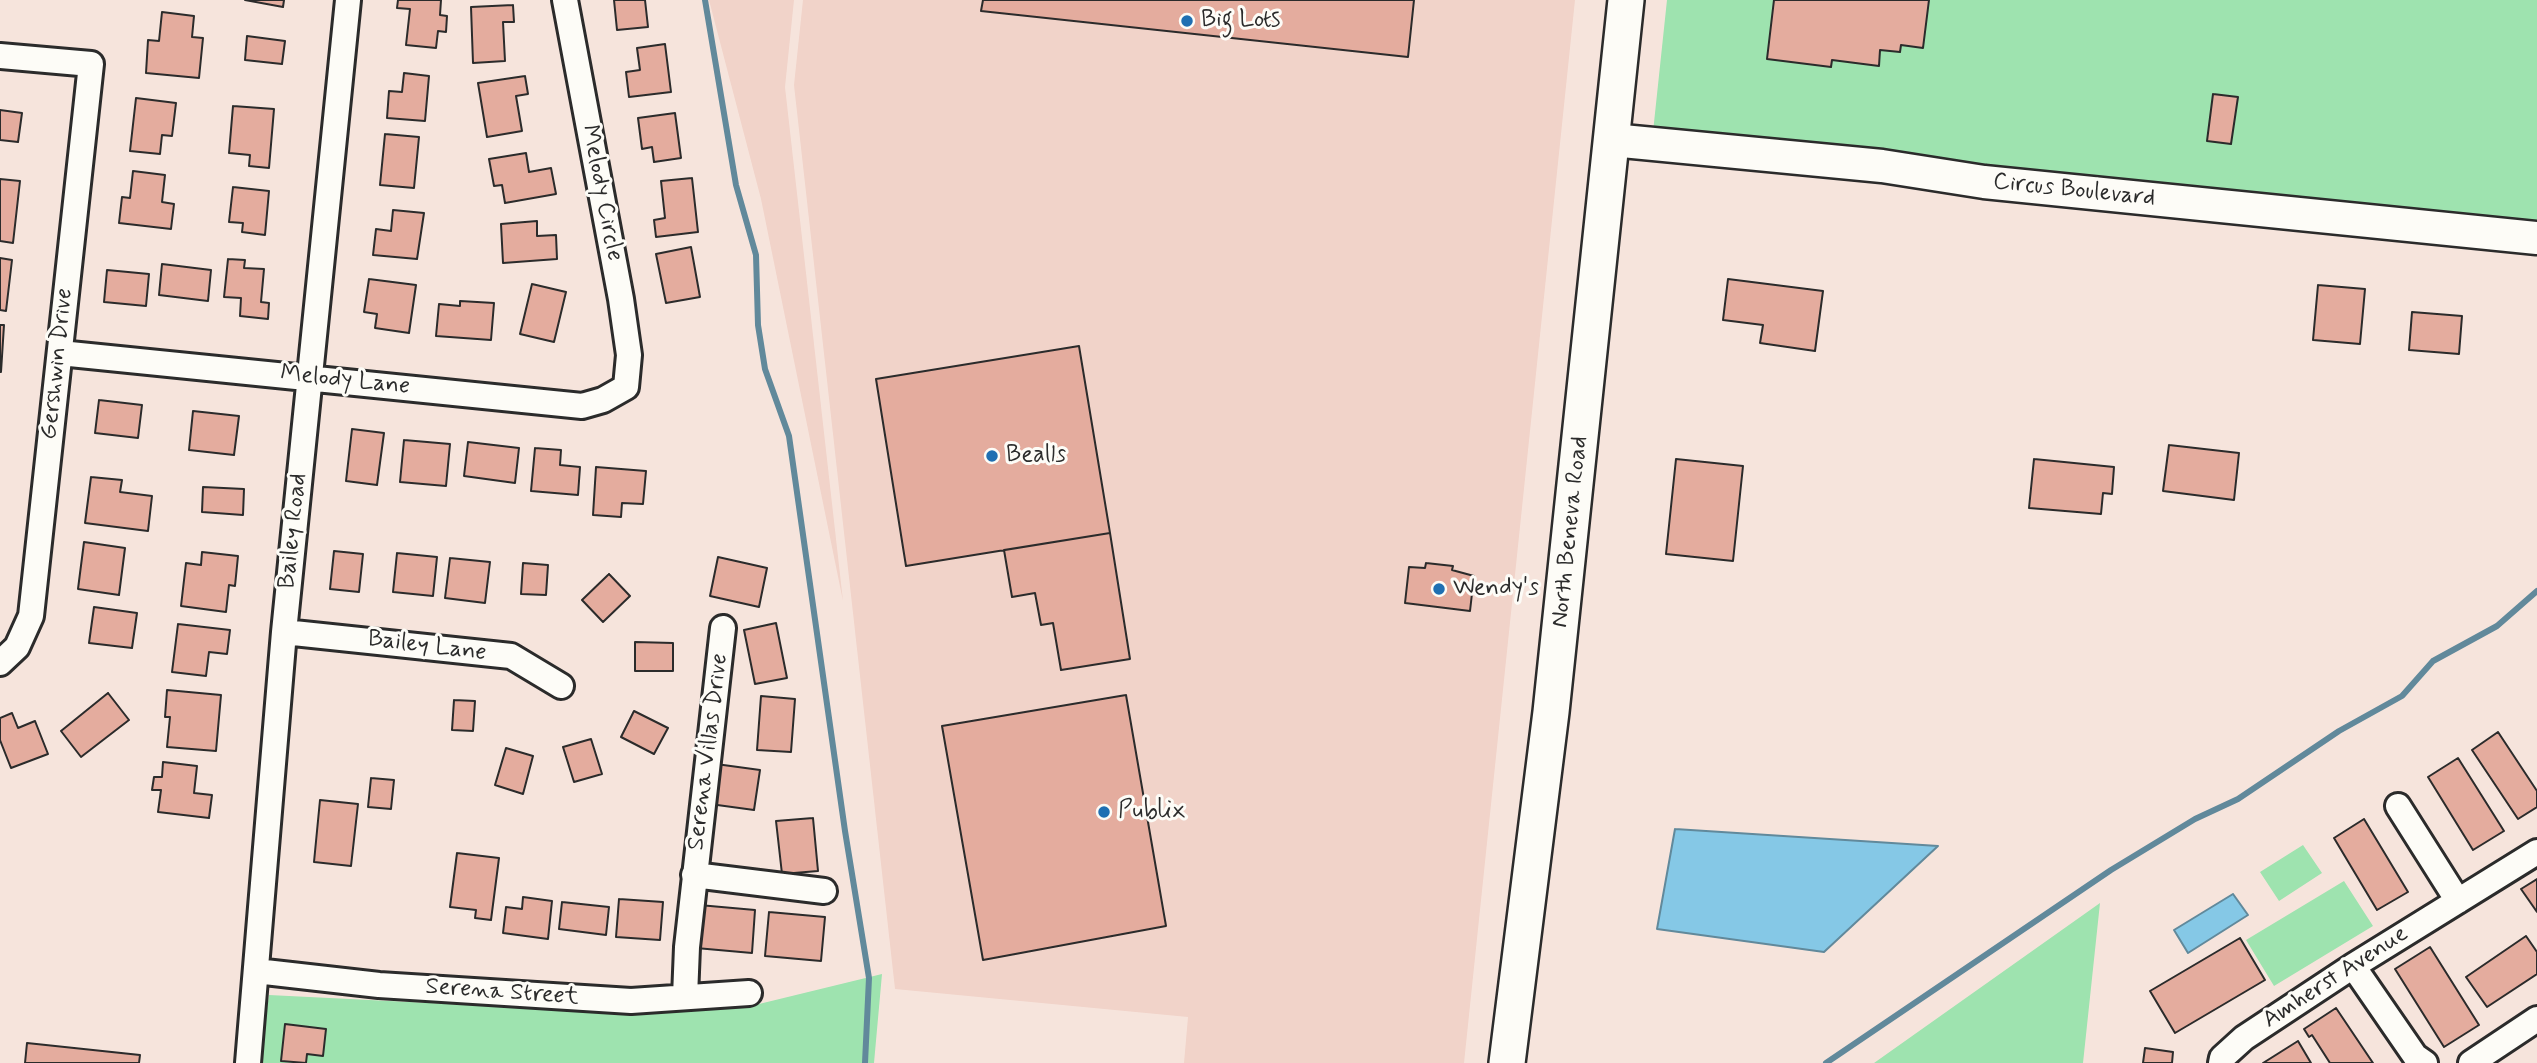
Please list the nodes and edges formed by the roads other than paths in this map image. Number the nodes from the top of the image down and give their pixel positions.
1 (348, 0) edge
2 (565, 0) edge
3 (1626, 0) edge
4 (0, 56) edge
5 (1612, 140) junction
6 (2537, 238) edge
7 (60, 353) junction
8 (310, 377) junction
9 (625, 387) joint
10 (723, 628) dead end
11 (284, 632) junction
12 (4, 660) edge
13 (561, 686) dead end
14 (2398, 806) dead end
15 (2537, 852) edge
16 (694, 875) junction
17 (824, 891) dead end
18 (2458, 901) junction
19 (2353, 966) junction
20 (256, 971) junction
21 (749, 993) dead end
22 (685, 998) junction
23 (2537, 1019) edge
24 (248, 1063) edge
25 (1507, 1063) edge
26 (2221, 1063) edge
27 (2425, 1063) edge
28 (2471, 1063) edge

1 - 8 street, Bailey Road
2 - 9 street, Melody Circle
3 - 5 main road, North Beneva Road
4 - 7 street, Gershwin Drive
5 - 6 street, Circus Boulevard
5 - 25 main road, North Beneva Road
7 - 8 street, Melody Lane
7 - 12 street, Gershwin Drive
8 - 9 street, Melody Lane
8 - 11 street, Bailey Road
10 - 16 street, Serena Villas Drive
11 - 13 street, Bailey Lane
11 - 20 street, Bailey Road
14 - 18 street
15 - 18 street, Amherst Avenue
16 - 17 street, Serena Villas Drive
16 - 22 street, Serena Villas Drive
18 - 19 street, Amherst Avenue
19 - 26 street, Amherst Avenue
19 - 27 street
20 - 22 street, Serena Street
20 - 24 street, Bailey Road
21 - 22 street, Serena Street
23 - 28 street

